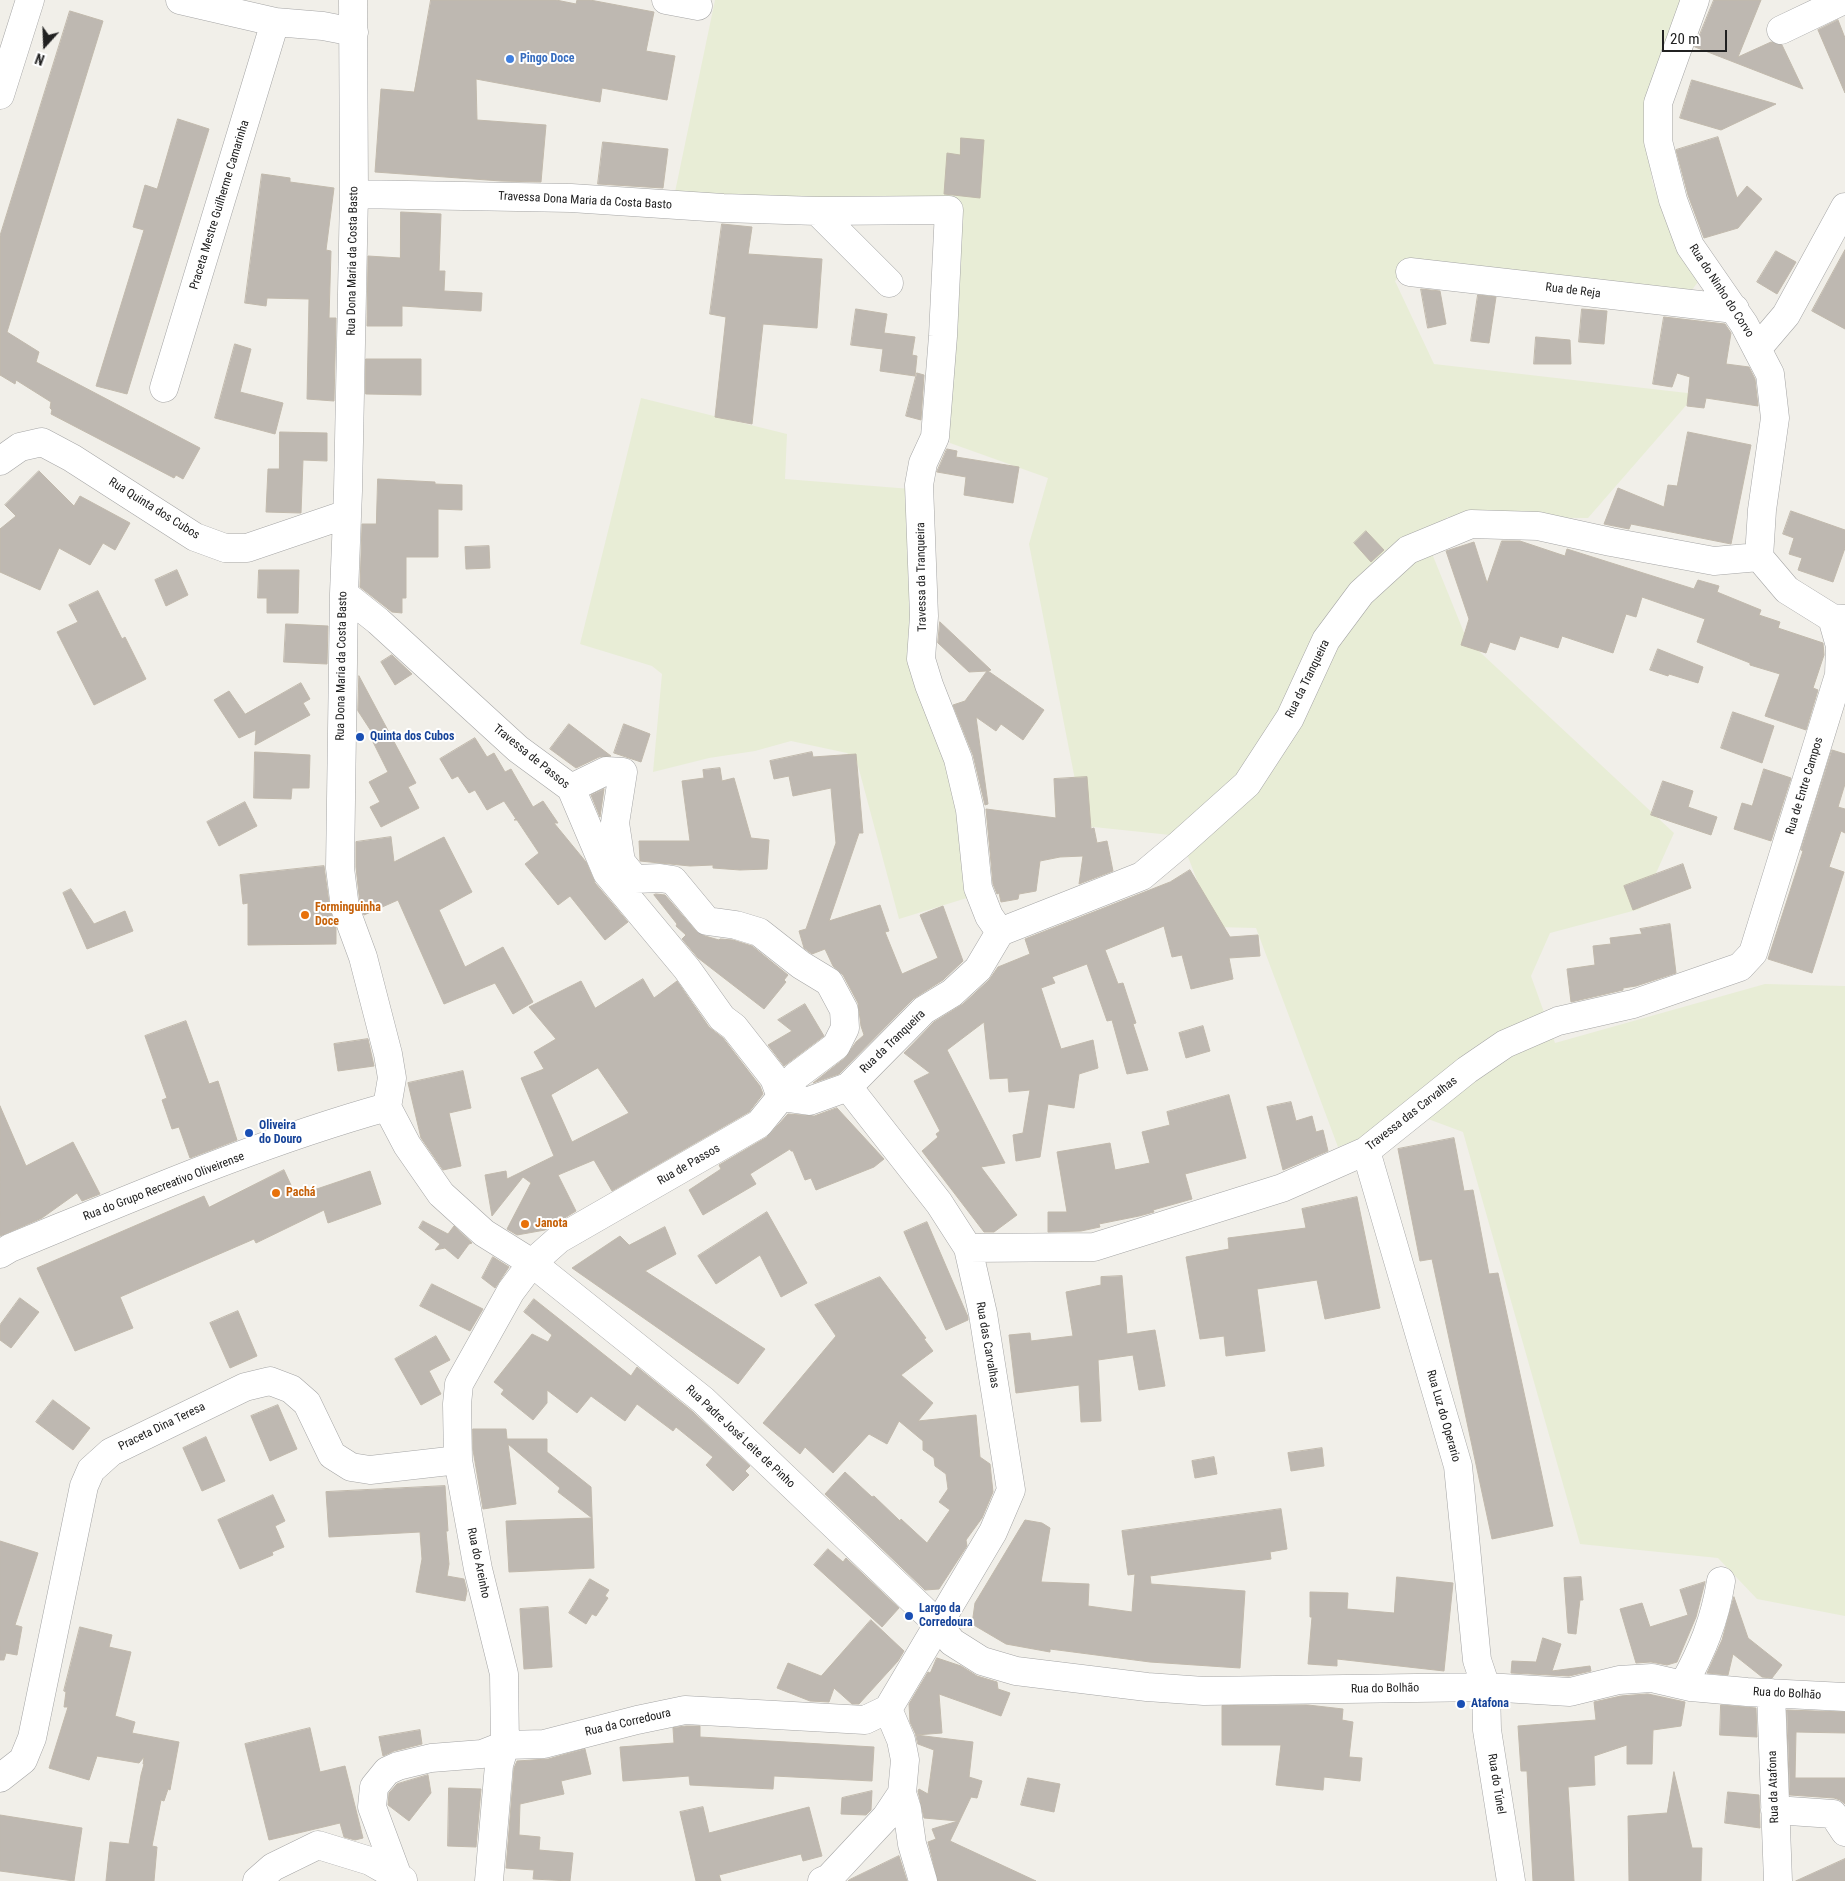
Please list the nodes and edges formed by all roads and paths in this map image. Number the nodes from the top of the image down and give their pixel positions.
1 (30, 0) edge
2 (180, 0) edge
3 (353, 0) edge
4 (666, 0) edge
5 (1695, 0) edge
6 (1844, 0) edge
7 (698, 6) dead end
8 (275, 22) junction
9 (1781, 30) dead end
10 (354, 32) junction
11 (0, 95) edge
12 (354, 194) junction
13 (1845, 207) edge
14 (949, 210) joint
15 (817, 211) junction
16 (1410, 272) dead end
17 (889, 283) dead end
18 (1735, 309) junction
19 (1757, 349) junction
20 (164, 388) dead end
21 (0, 461) edge
22 (347, 514) junction
23 (1759, 557) junction
24 (344, 594) junction
25 (1838, 618) edge
26 (571, 788) junction
27 (1000, 932) junction
28 (1753, 953) joint
29 (848, 1087) junction
30 (782, 1097) junction
31 (387, 1107) junction
32 (1366, 1151) junction
33 (968, 1248) junction
34 (0, 1254) edge
35 (532, 1263) junction
36 (458, 1460) junction
37 (1721, 1581) dead end
38 (938, 1624) junction
39 (1684, 1685) junction
40 (1486, 1687) junction
41 (1771, 1693) junction
42 (1845, 1697) edge
43 (888, 1709) junction
44 (505, 1745) junction
45 (0, 1778) edge
46 (902, 1793) junction
47 (1775, 1810) junction
48 (1845, 1832) edge
49 (401, 1879) edge
50 (257, 1881) edge
51 (489, 1881) edge
52 (822, 1881) edge
53 (924, 1881) edge
54 (1511, 1881) edge
55 (1778, 1881) edge

1 - 11 street
2 - 8 street
3 - 10 street, Rua Dona Maria da Costa Basto
4 - 7 street
5 - 18 street, Rua do Ninho do Corvo
6 - 9 street
8 - 10 street
8 - 20 street, Praceta Mestre Guilherme Camarinha
10 - 12 street, Rua Dona Maria da Costa Basto
12 - 15 street, Travessa Dona Maria da Costa Basto
12 - 22 street, Rua Dona Maria da Costa Basto
13 - 19 street
14 - 15 street, Travessa Dona Maria da Costa Basto
14 - 27 street, Travessa da Tranqueira
15 - 17 street
16 - 18 street, Rua de Reja
18 - 19 street, Rua do Ninho do Corvo
19 - 23 street, Rua do Ninho do Corvo
21 - 22 street, Rua Quinta dos Cubos
22 - 24 street, Rua Dona Maria da Costa Basto
23 - 25 street
23 - 27 street, Rua da Tranqueira
24 - 26 street, Travessa de Passos
24 - 31 street, Rua Dona Maria da Costa Basto
25 - 28 street, Rua de Entre Campos
26 - 30 street, Travessa de Passos
26 - 30 street, Rua de Passos
27 - 29 street, Rua da Tranqueira
28 - 32 street, Travessa das Carvalhas
29 - 30 street
29 - 33 street, Rua das Carvalhas
30 - 35 street, Rua de Passos
31 - 34 street, Rua do Grupo Recreativo Oliveirense
31 - 35 street
32 - 33 street, Travessa das Carvalhas
32 - 40 street, Rua Luz do Operario
33 - 38 street, Rua das Carvalhas
35 - 36 street, Rua do Areinho
35 - 38 street, Rua Padre José Leite de Pinho
36 - 44 street, Rua do Areinho
36 - 45 street, Praceta Dina Teresa
37 - 39 street
38 - 40 street, Rua do Bolhão
38 - 43 street
39 - 40 street, Rua do Bolhão
39 - 41 street, Rua do Bolhão
40 - 54 street, Rua do Túnel
41 - 42 street, Rua do Bolhão
41 - 47 street, Rua da Atafona
43 - 44 street, Rua da Corredoura
43 - 46 street
44 - 49 street, Rua da Corredoura
44 - 51 street, Rua do Areinho
46 - 52 street
46 - 53 street
47 - 48 street
47 - 55 street, Rua da Atafona
49 - 50 street

